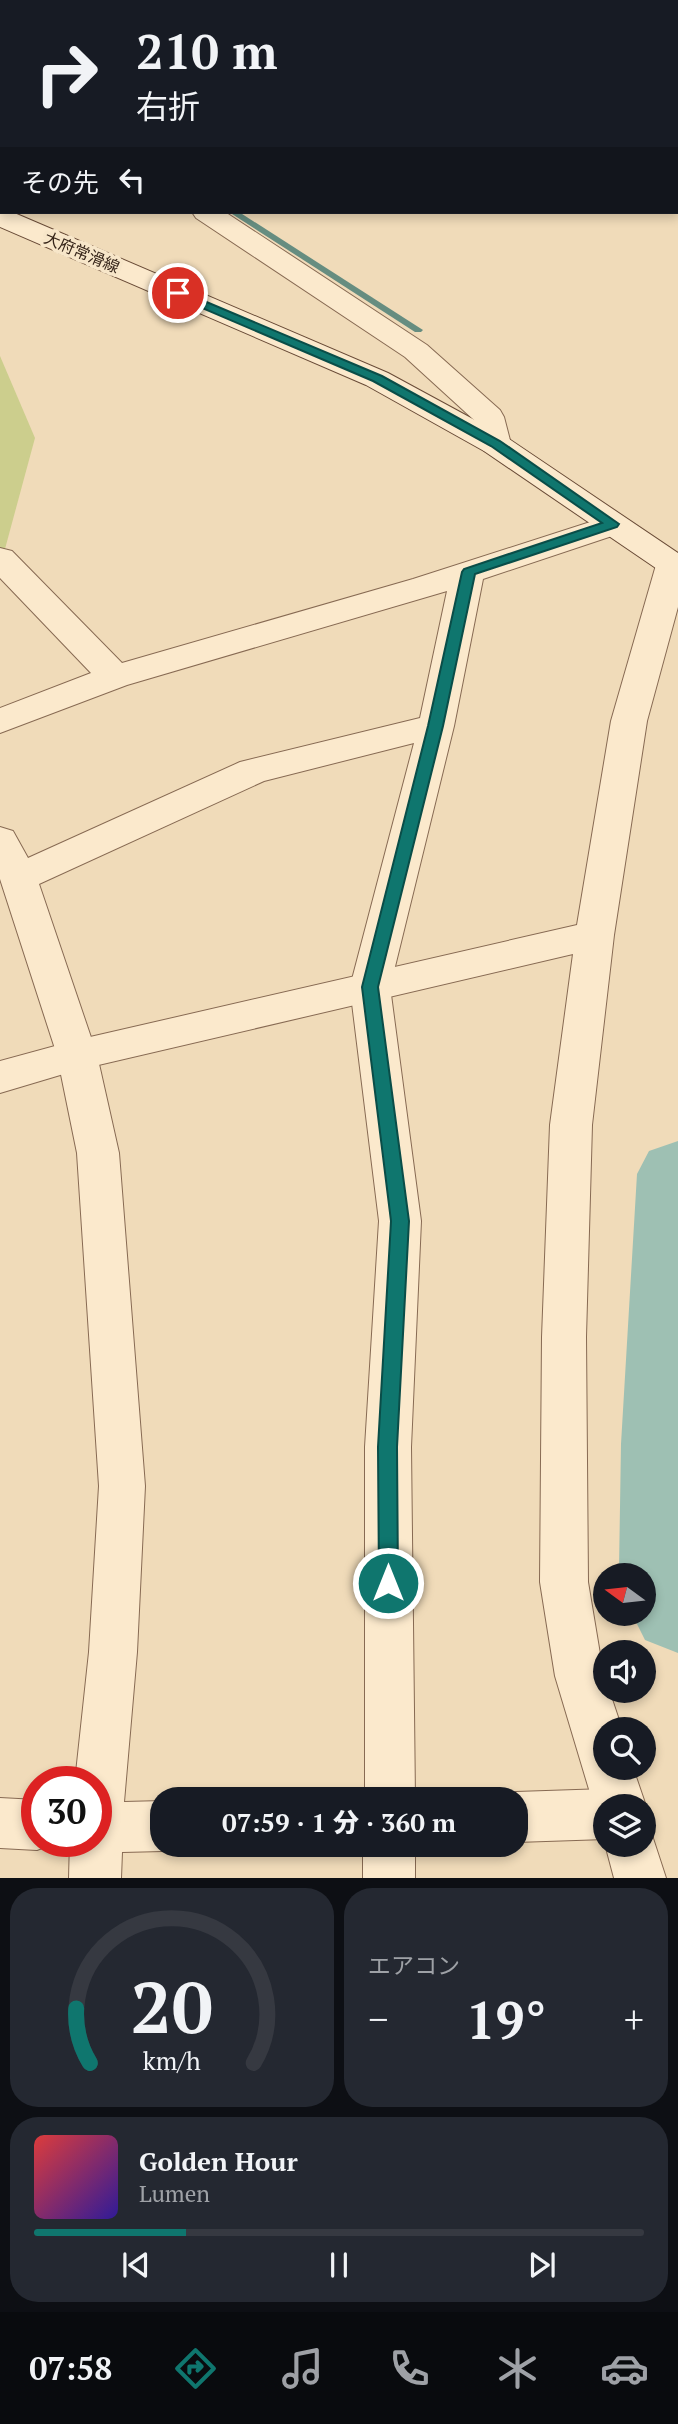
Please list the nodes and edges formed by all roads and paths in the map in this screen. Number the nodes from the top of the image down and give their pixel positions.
1 (209, 214) edge
2 (0, 217) edge
3 (416, 351) junction
4 (377, 379) junction
5 (495, 444) junction
6 (612, 524) junction
7 (0, 558) edge
8 (676, 562) edge
9 (468, 572) junction
10 (115, 677) junction
11 (0, 721) edge
12 (436, 726) junction
13 (0, 840) edge
14 (18, 878) junction
15 (595, 934) junction
16 (370, 987) junction
17 (76, 1055) junction
18 (0, 1077) edge
19 (593, 1718) edge
20 (102, 1766) edge
21 (390, 1787) edge
22 (593, 1814) edge
23 (528, 1817) edge
24 (0, 1823) edge
25 (21, 1824) edge
26 (112, 1826) edge
27 (150, 1826) edge
28 (96, 1857) edge
29 (390, 1857) edge
30 (634, 1857) edge
31 (95, 1878) edge
32 (389, 1878) edge
33 (640, 1878) edge

1 - 3 street
2 - 4 street, 大府常滑線
3 - 4 street
3 - 5 street
4 - 5 street, 大府常滑線
5 - 6 street, 大府常滑線
6 - 8 street, 大府常滑線
6 - 9 street
7 - 10 street
8 - 15 street
9 - 10 street
9 - 12 street
10 - 11 street
12 - 14 street
12 - 16 street
13 - 14 street
14 - 17 street
15 - 16 street
15 - 19 street
16 - 17 street
16 - 21 street
17 - 18 street
17 - 20 street
22 - 23 street
24 - 25 street
26 - 27 street
28 - 31 street
29 - 32 street
30 - 33 street

